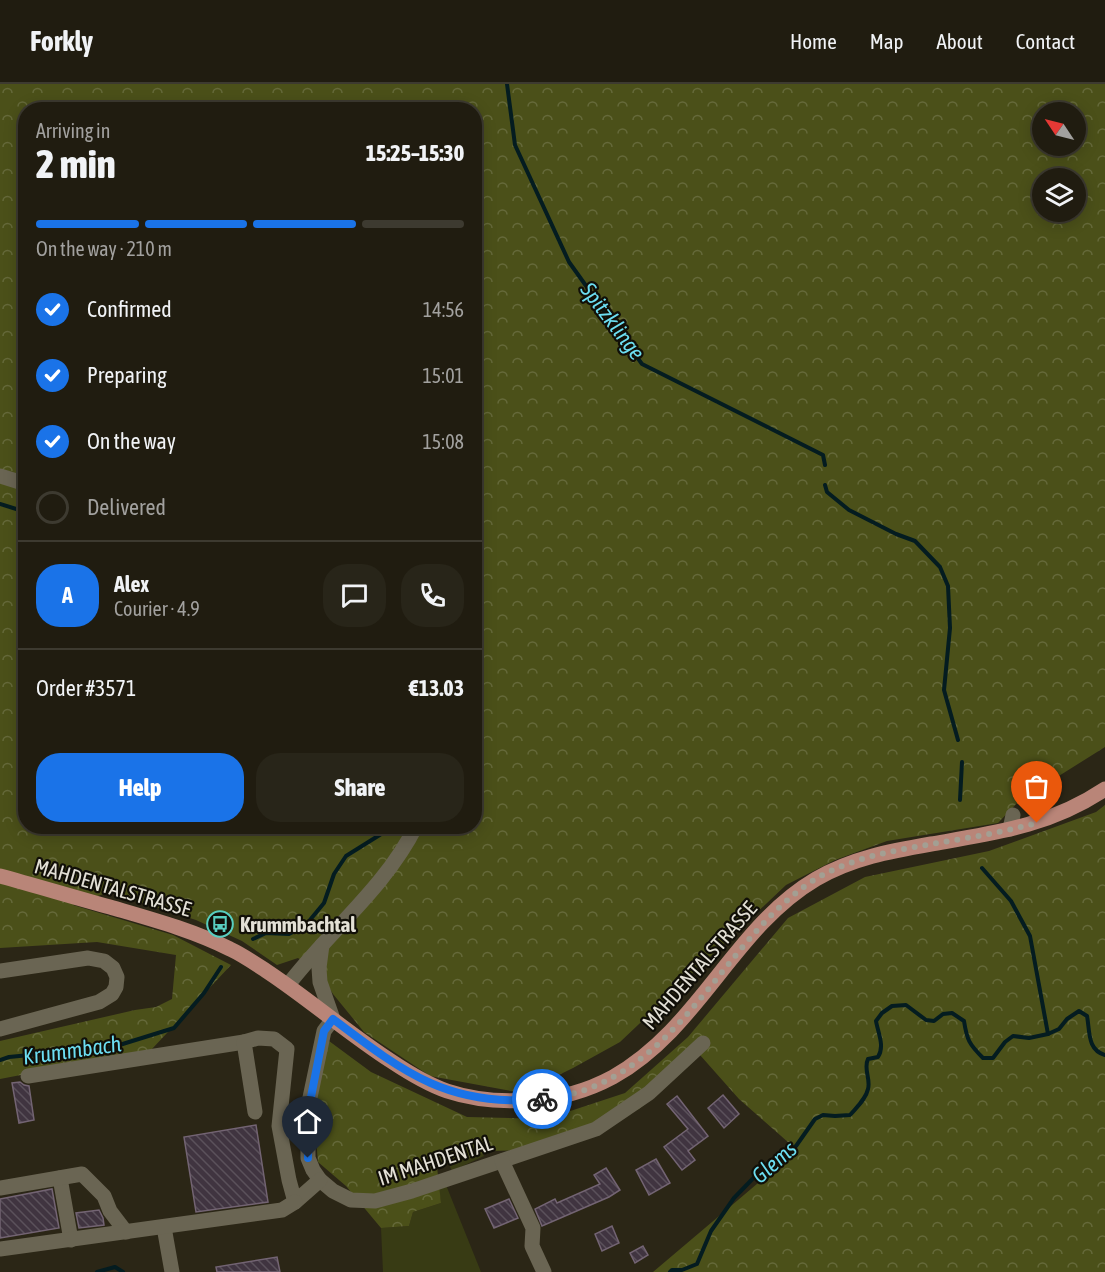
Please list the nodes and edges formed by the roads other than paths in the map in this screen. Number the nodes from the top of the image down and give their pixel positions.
1 (0, 476) edge
2 (18, 482) edge
3 (1105, 789) edge
4 (412, 834) edge
5 (0, 876) edge
6 (322, 945) junction
7 (0, 971) edge
8 (288, 985) junction
9 (333, 1019) junction
10 (0, 1029) edge
11 (244, 1042) junction
12 (703, 1042) dead end
13 (28, 1076) dead end
14 (255, 1112) dead end
15 (502, 1161) junction
16 (60, 1178) junction
17 (320, 1180) junction
18 (0, 1188) edge
19 (295, 1202) junction
20 (164, 1227) junction
21 (126, 1233) junction
22 (71, 1240) junction
23 (0, 1250) edge
24 (172, 1272) edge
25 (544, 1272) edge

1 - 2 street
3 - 9 main road, MAHDENTALSTRASSE
4 - 6 street
5 - 8 main road, MAHDENTALSTRASSE
6 - 8 street
6 - 9 street
7 - 10 street
8 - 9 main road, MAHDENTALSTRASSE
9 - 17 street
11 - 13 street
11 - 14 street
11 - 19 street
12 - 15 street, IM MAHDENTAL
15 - 17 street, IM MAHDENTAL
15 - 25 street
16 - 18 street
16 - 21 street
16 - 22 street
17 - 19 street
19 - 20 street
20 - 21 street
20 - 24 street
21 - 22 street
22 - 23 street

